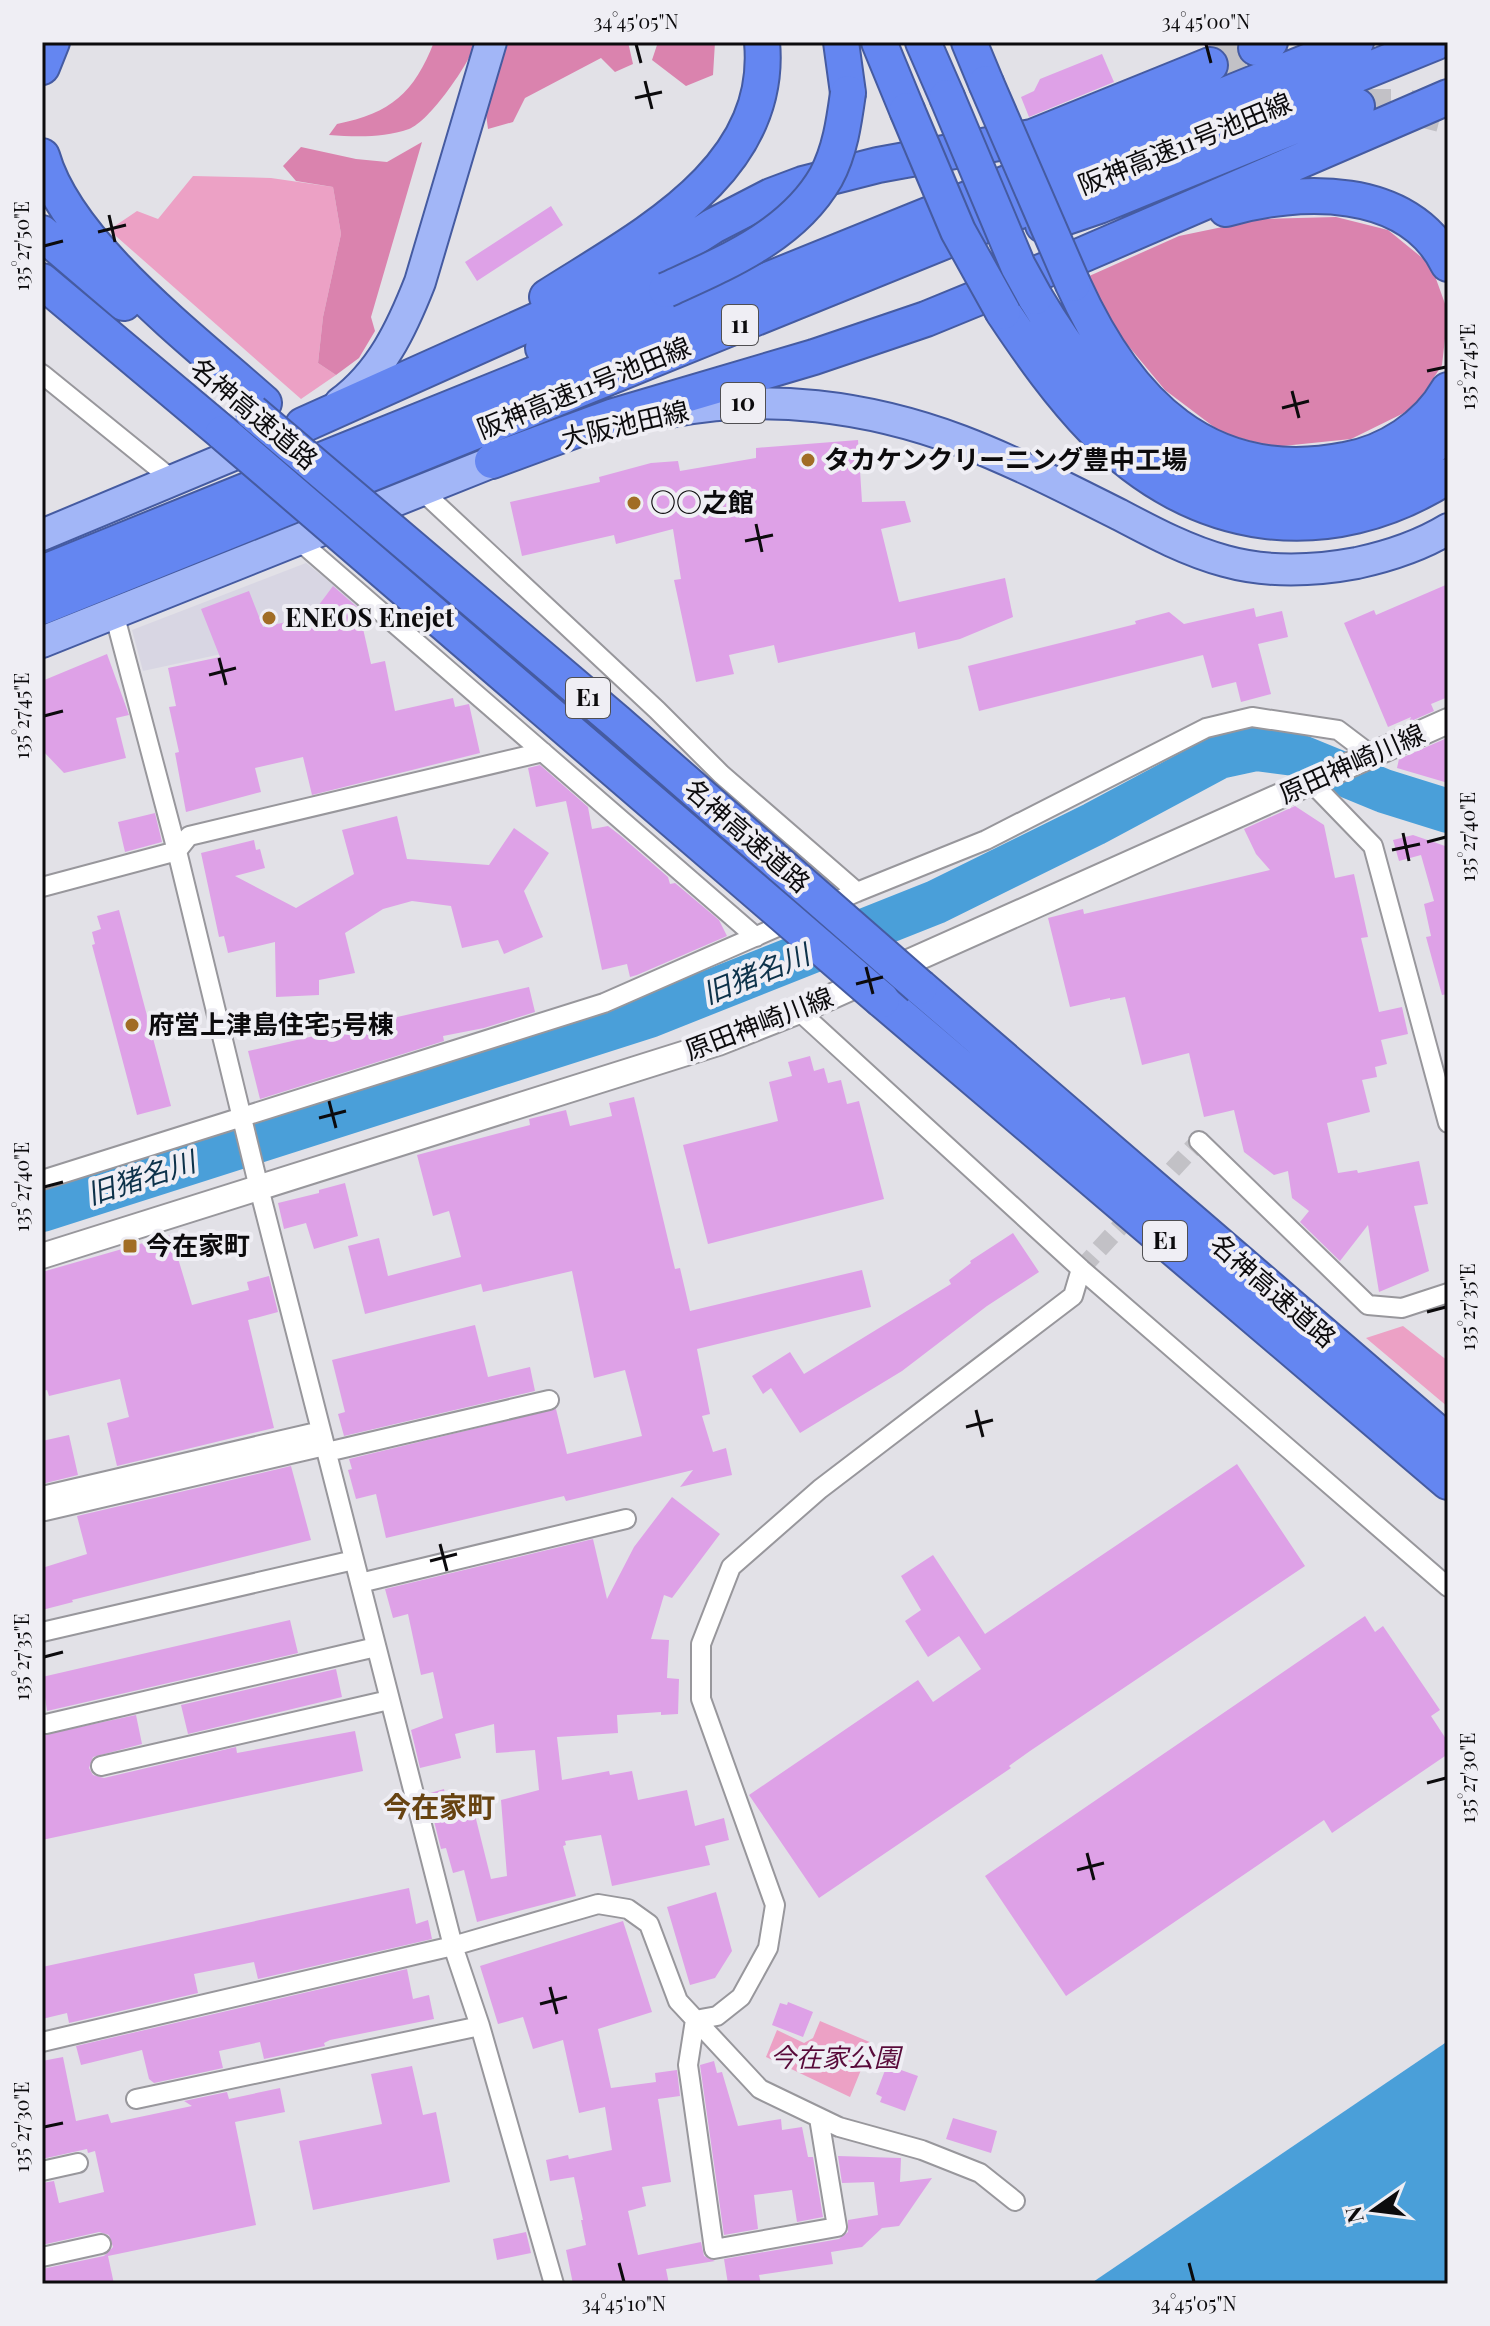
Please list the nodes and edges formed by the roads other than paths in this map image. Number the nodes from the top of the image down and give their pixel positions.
1 (52, 42) edge
2 (491, 42) edge
3 (762, 42) edge
4 (841, 42) edge
5 (879, 42) edge
6 (923, 42) edge
7 (969, 42) edge
8 (1356, 42) edge
9 (1437, 42) edge
10 (1210, 65) tunnel mouth
11 (42, 67) edge
12 (1448, 97) edge
13 (1357, 106) tunnel mouth
14 (42, 156) edge
15 (42, 233) edge
16 (1448, 264) edge
17 (1078, 270) junction
18 (49, 288) edge
19 (453, 357) junction
20 (42, 374) edge
21 (1448, 390) edge
22 (577, 391) junction
23 (258, 408) junction
24 (303, 425) junction
25 (1448, 433) edge
26 (359, 445) junction
27 (492, 461) junction
28 (1448, 476) edge
29 (174, 481) junction
30 (420, 489) junction
31 (1448, 529) edge
32 (42, 535) edge
33 (297, 539) junction
34 (42, 573) edge
35 (42, 607) edge
36 (114, 613) junction
37 (42, 642) edge
38 (1448, 721) edge
39 (543, 752) junction
40 (1371, 755) junction
41 (1311, 782) junction
42 (177, 851) junction
43 (42, 887) edge
44 (857, 892) junction
45 (756, 937) junction
46 (799, 1011) junction
47 (1445, 1100) edge
48 (1448, 1123) edge
49 (244, 1124) junction
50 (1199, 1141) dead end
51 (42, 1180) edge
52 (257, 1180) junction
53 (42, 1256) edge
54 (1081, 1269) junction
55 (1448, 1293) edge
56 (549, 1400) dead end
57 (1448, 1442) edge
58 (324, 1443) junction
59 (1448, 1482) edge
60 (44, 1503) edge
61 (626, 1519) dead end
62 (354, 1560) junction
63 (360, 1583) junction
64 (1448, 1587) edge
65 (42, 1632) edge
66 (376, 1647) junction
67 (389, 1700) junction
68 (46, 1724) dead end
69 (101, 1766) dead end
70 (453, 1946) junction
71 (695, 2020) junction
72 (480, 2026) junction
73 (42, 2042) edge
74 (136, 2099) dead end
75 (819, 2118) junction
76 (78, 2163) dead end
77 (42, 2171) edge
78 (1015, 2201) dead end
79 (101, 2244) dead end
80 (42, 2257) edge
81 (554, 2284) edge

1 - 11 highway
2 - 24 main road
3 - 19 highway
4 - 26 highway, bridge
5 - 28 highway, bridge
6 - 25 highway, bridge
7 - 17 highway, bridge
8 - 26 highway, 阪神高速11号池田線 / 11
9 - 22 highway, 阪神高速11号池田線 / 11
10 - 19 highway
12 - 17 highway
13 - 22 highway
14 - 23 highway
15 - 23 highway, 名神高速道路 / E1
16 - 17 highway
17 - 21 highway
17 - 27 highway
18 - 59 highway, 名神高速道路 / E1, bridge
19 - 24 highway
20 - 29 street
22 - 35 highway, 阪神高速11号池田線 / 11
23 - 57 highway, 名神高速道路 / E1, bridge
24 - 29 main road
26 - 34 highway, 阪神高速11号池田線 / 11
27 - 30 main road, 大阪池田線 / 10
27 - 31 main road, 大阪池田線 / 10
29 - 32 main road
30 - 33 main road, 大阪池田線 / 10
30 - 44 street
33 - 36 main road, 大阪池田線 / 10
33 - 39 street
36 - 37 main road, 大阪池田線 / 10
36 - 42 street
38 - 40 street, 原田神崎川線
39 - 42 street
39 - 45 street
40 - 41 street, 原田神崎川線
40 - 44 street
41 - 46 street, 原田神崎川線
41 - 47 street
42 - 43 street
42 - 49 street
44 - 45 street
45 - 49 street
46 - 52 street, 原田神崎川線
46 - 54 street
47 - 48 street
49 - 51 street
49 - 52 street
50 - 55 street
52 - 53 street, 原田神崎川線
52 - 58 street
54 - 64 street
54 - 71 street
56 - 58 street
58 - 60 street
58 - 62 street
61 - 63 street
62 - 63 street
62 - 65 street
63 - 66 street
66 - 67 street
66 - 68 street
67 - 69 street
67 - 70 street
70 - 71 street
70 - 72 street
70 - 73 street
71 - 75 street
71 - 75 street
72 - 74 street
72 - 81 street
75 - 78 street
76 - 77 street
79 - 80 street

